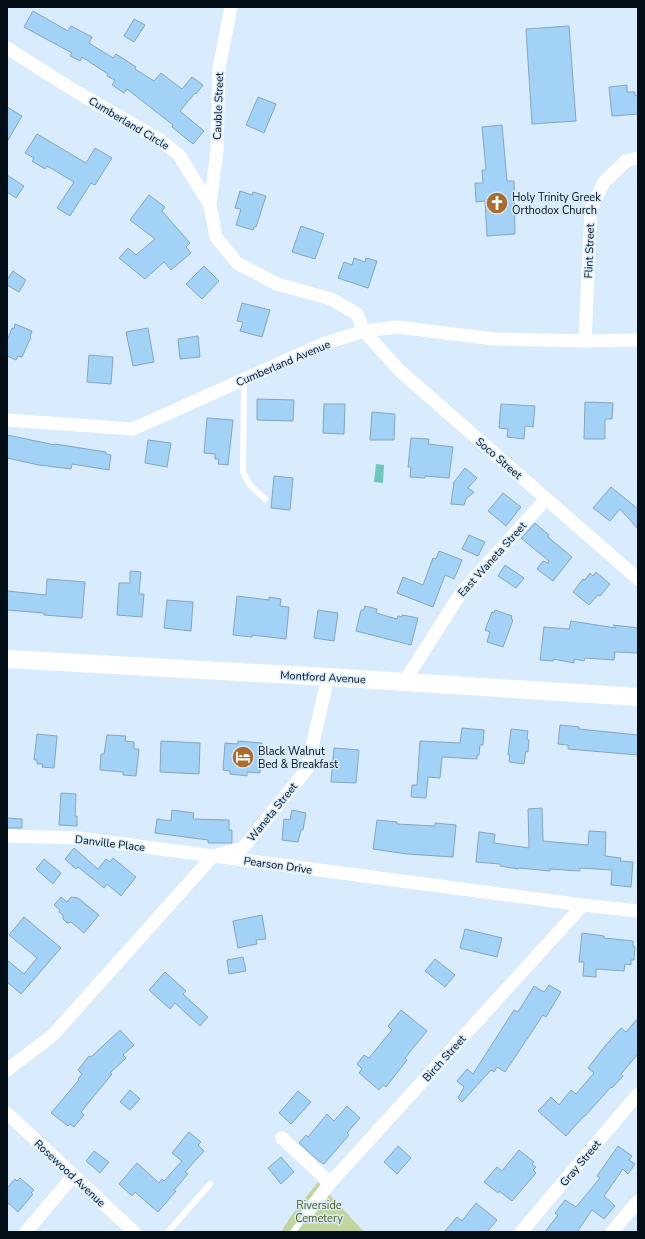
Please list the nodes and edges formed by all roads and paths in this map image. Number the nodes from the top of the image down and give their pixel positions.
1 (231, 7) edge
2 (7, 48) edge
3 (638, 158) edge
4 (210, 205) junction
5 (364, 331) junction
6 (638, 340) edge
7 (585, 341) junction
8 (244, 379) junction
9 (7, 420) edge
10 (265, 499) dead end
11 (546, 499) junction
12 (638, 579) edge
13 (7, 659) edge
14 (328, 677) junction
15 (404, 682) junction
16 (638, 697) edge
17 (7, 836) edge
18 (213, 856) junction
19 (583, 905) junction
20 (638, 911) edge
21 (7, 1070) edge
22 (638, 1094) edge
23 (7, 1113) edge
24 (282, 1138) dead end
25 (73, 1176) junction
26 (330, 1183) junction
27 (210, 1184) dead end
28 (638, 1201) edge
29 (308, 1212) joint
30 (26, 1232) edge
31 (134, 1232) edge
32 (168, 1232) edge
33 (293, 1232) edge
34 (521, 1232) edge
35 (612, 1232) edge

1 - 4 street, Cauble Street
2 - 4 street, Cumberland Circle
3 - 7 street, Flint Street
4 - 5 street, Cumberland Circle
5 - 7 street, Cumberland Avenue
5 - 8 street, Cumberland Avenue
5 - 11 street, Soco Street
6 - 7 street, Cumberland Avenue
8 - 9 street, Cumberland Avenue
8 - 10 lane
11 - 12 street, Soco Street
11 - 15 street, East Waneta Street
13 - 14 street, Montford Avenue
14 - 15 street, Montford Avenue
14 - 18 street, Waneta Street
15 - 16 street, Montford Avenue
17 - 18 street, Danville Place
18 - 19 street, Pearson Drive
18 - 21 street
19 - 20 street, Pearson Drive
19 - 26 street, Birch Street
22 - 34 street, Gray Street
23 - 25 street, Rosewood Avenue
24 - 26 street
25 - 30 street
25 - 31 street, Rosewood Avenue
26 - 29 street, Birch Street
27 - 32 lane
28 - 35 street
29 - 33 lane

